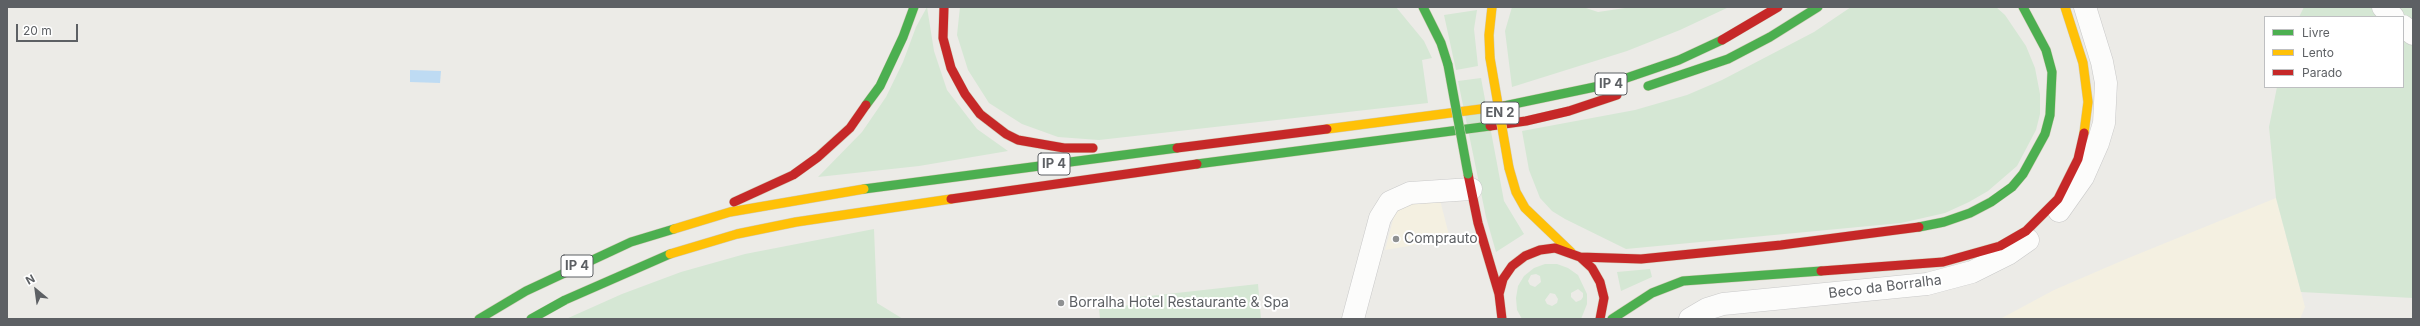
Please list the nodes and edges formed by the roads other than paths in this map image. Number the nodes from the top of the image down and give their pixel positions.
1 (914, 7) edge
2 (944, 7) edge
3 (1423, 7) edge
4 (1492, 7) edge
5 (1778, 7) edge
6 (1800, 7) edge
7 (1818, 7) edge
8 (2023, 7) edge
9 (2065, 7) edge
10 (2085, 7) edge
11 (2382, 7) edge
12 (1785, 16) dead end
13 (2393, 16) edge
14 (2404, 27) edge
15 (2413, 34) edge
16 (1735, 44) dead end
17 (1623, 93) dead end
18 (1429, 117) junction
19 (1145, 142) dead end
20 (1099, 147) dead end
21 (1470, 182) junction
22 (680, 225) junction
23 (1571, 252) junction
24 (1580, 257) junction
25 (1499, 294) junction
26 (1501, 318) edge
27 (479, 319) edge
28 (531, 319) edge
29 (1353, 319) edge
30 (1600, 319) edge
31 (1612, 319) edge
32 (1690, 319) edge

1 - 22 main road
2 - 20 main road
3 - 21 main road, EN 2, bridge
4 - 23 main road, EN 2, bridge
5 - 18 main road, IP 4
6 - 12 main road
7 - 16 main road, IP 4
8 - 24 main road
9 - 31 main road
10 - 32 street, Beco da Borralha
11 - 13 street
14 - 15 street
17 - 28 main road, IP 4
18 - 19 main road
18 - 22 main road, IP 4
21 - 25 main road, EN 2
21 - 29 street
22 - 27 main road, IP 4
23 - 24 main road, EN 2
23 - 25 main road, EN 2
24 - 30 main road, EN 2
25 - 26 main road, EN 2

